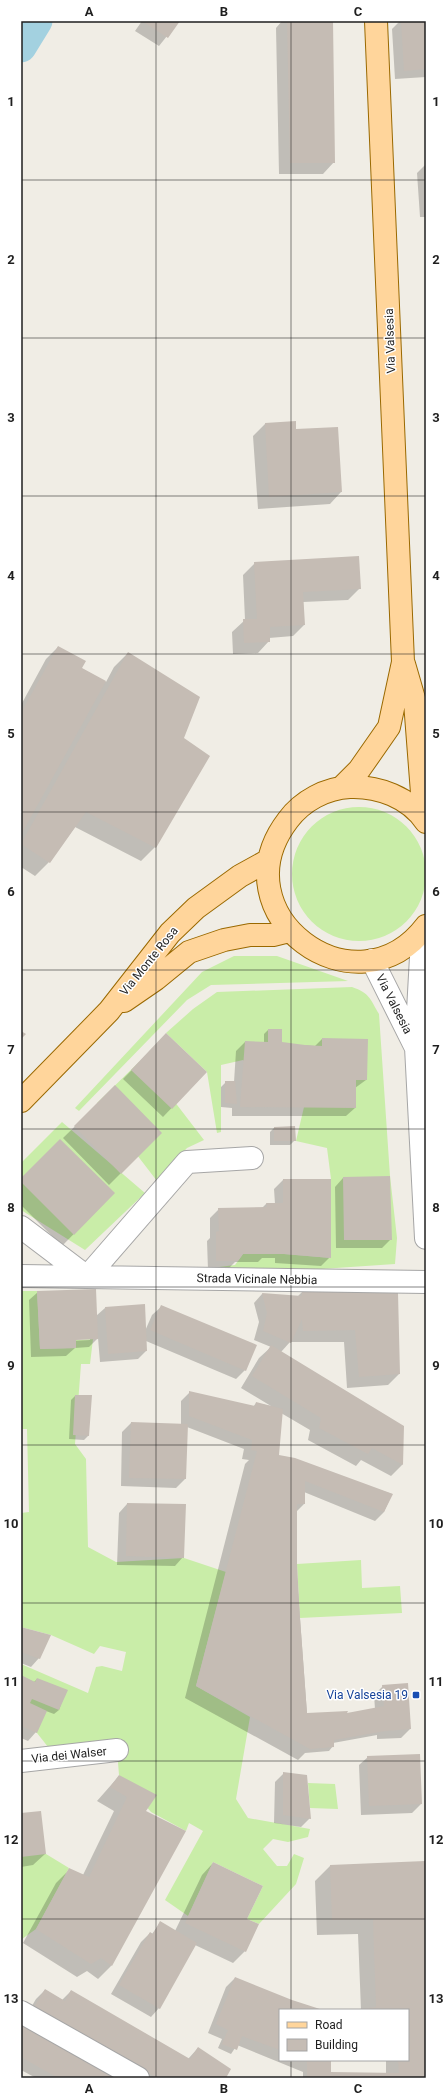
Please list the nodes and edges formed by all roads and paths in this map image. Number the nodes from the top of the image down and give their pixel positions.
1 (376, 21) edge
2 (403, 662) junction
3 (342, 787) junction
4 (425, 821) edge
5 (269, 860) junction
6 (423, 930) edge
7 (289, 931) junction
8 (372, 960) junction
9 (109, 1011) junction
10 (426, 1016) edge
11 (416, 1047) junction
12 (21, 1101) edge
13 (252, 1158) dead end
14 (425, 1210) edge
15 (21, 1227) edge
16 (426, 1238) edge
17 (21, 1276) edge
18 (87, 1277) junction
19 (426, 1282) edge
20 (117, 1750) dead end
21 (21, 1761) edge
22 (21, 2012) edge
23 (138, 2078) edge

1 - 2 main road, Via Valsesia
2 - 3 main road, Via Valsesia
2 - 4 main road, Via Valsesia
3 - 4 main road
3 - 5 main road
5 - 7 main road
5 - 9 main road, Via Monte Rosa
6 - 8 main road
6 - 11 street, Via Valsesia
7 - 8 main road
7 - 9 main road, Via Monte Rosa
8 - 11 street, Via Valsesia
9 - 12 main road, Via Monte Rosa
10 - 11 street, Via Valsesia
11 - 14 street, Via Valsesia
13 - 18 street
14 - 16 street, Via Valsesia
15 - 18 street
17 - 18 street, Strada Vicinale Nebbia
18 - 19 street, Strada Vicinale Nebbia
20 - 21 street, Via dei Walser
22 - 23 street

